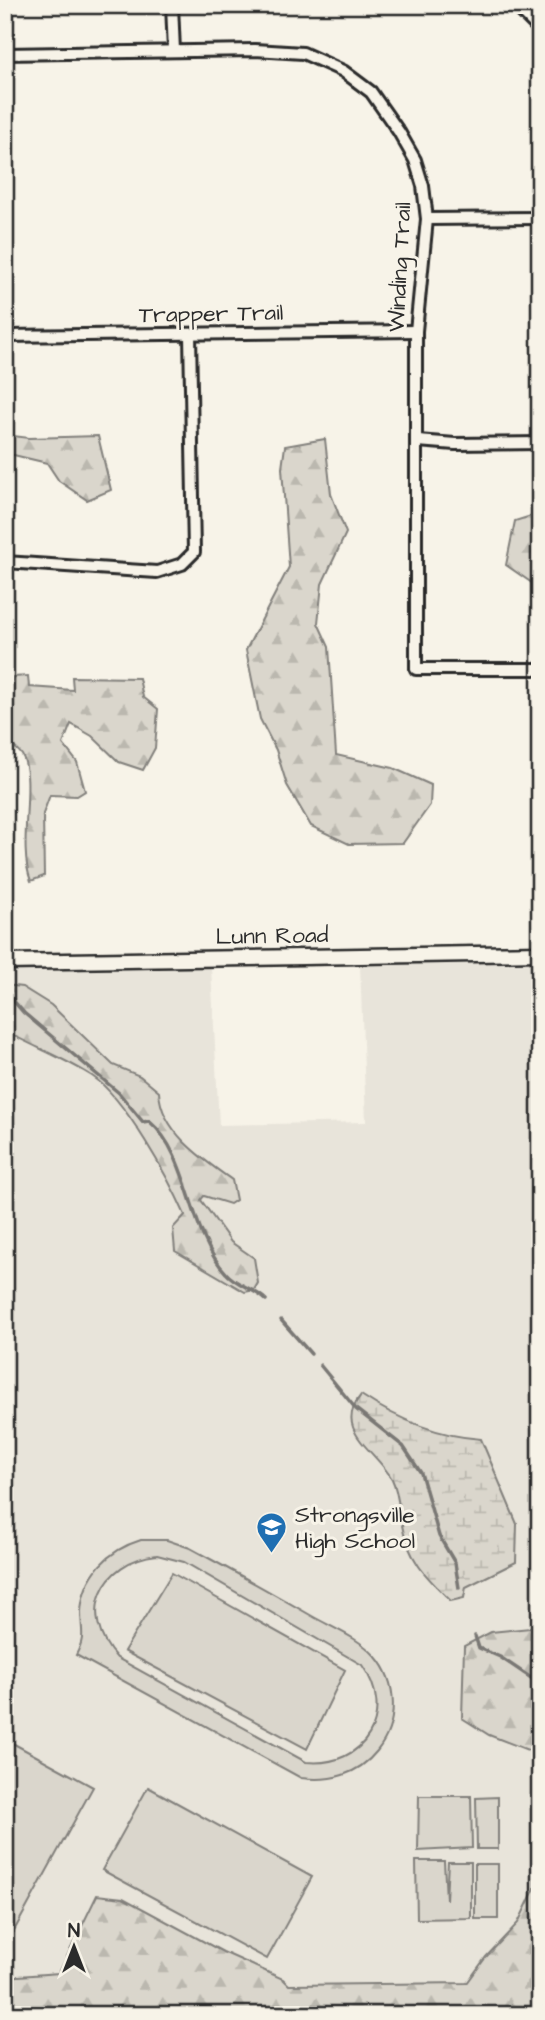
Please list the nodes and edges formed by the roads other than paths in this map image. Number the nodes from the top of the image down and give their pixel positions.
1 (172, 5) edge
2 (515, 5) edge
3 (540, 30) edge
4 (174, 51) junction
5 (5, 54) edge
6 (540, 218) edge
7 (427, 219) junction
8 (416, 331) junction
9 (190, 334) junction
10 (5, 335) edge
11 (418, 441) junction
12 (540, 443) edge
13 (5, 562) edge
14 (540, 669) edge
15 (540, 953) edge
16 (5, 962) edge

1 - 4 street
2 - 3 street
4 - 5 street, Winding Trail
4 - 7 street, Winding Trail
6 - 7 street
7 - 8 street, Winding Trail
8 - 9 street, Trapper Trail
8 - 11 street, Winding Trail
9 - 10 street, Trapper Trail
9 - 13 street
11 - 12 street
11 - 14 street, Winding Trail
15 - 16 street, Lunn Road

